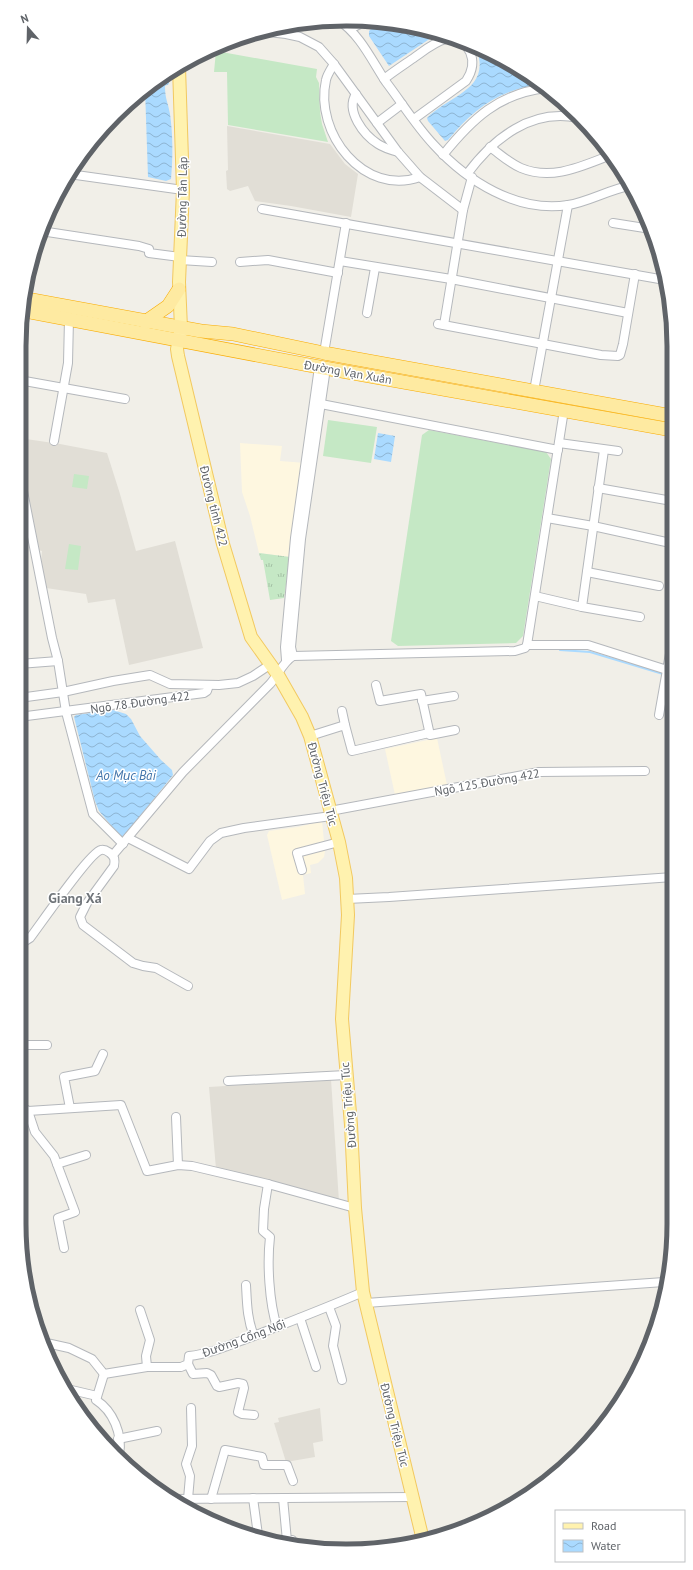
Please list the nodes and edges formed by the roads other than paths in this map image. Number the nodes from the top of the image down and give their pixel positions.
1 (346, 26) edge
2 (355, 26) edge
3 (350, 29) junction
4 (289, 31) edge
5 (441, 40) edge
6 (467, 49) edge
7 (334, 64) junction
8 (179, 73) edge
9 (384, 79) junction
10 (537, 89) edge
11 (356, 94) junction
12 (402, 104) junction
13 (570, 118) edge
14 (414, 119) junction
15 (377, 123) junction
16 (490, 147) junction
17 (398, 152) junction
18 (443, 154) junction
19 (605, 157) edge
20 (76, 175) edge
21 (470, 176) junction
22 (420, 178) junction
23 (625, 187) edge
24 (183, 190) junction
25 (568, 205) junction
26 (262, 209) dead end
27 (463, 210) junction
28 (346, 223) junction
29 (613, 223) dead end
30 (644, 228) edge
31 (47, 233) edge
32 (458, 243) junction
33 (180, 259) junction
34 (558, 261) junction
35 (212, 262) dead end
36 (240, 262) dead end
37 (340, 262) junction
38 (376, 268) junction
39 (338, 273) junction
40 (635, 274) junction
41 (451, 279) junction
42 (660, 279) edge
43 (179, 289) junction
44 (552, 298) junction
45 (30, 300) edge
46 (28, 312) edge
47 (368, 313) dead end
48 (628, 313) junction
49 (69, 319) junction
50 (146, 322) junction
51 (180, 334) junction
52 (543, 344) junction
53 (324, 353) junction
54 (323, 367) junction
55 (444, 374) junction
56 (26, 381) edge
57 (64, 388) junction
58 (442, 388) junction
59 (534, 391) junction
60 (125, 399) dead end
61 (321, 404) junction
62 (564, 410) junction
63 (667, 415) edge
64 (667, 429) edge
65 (54, 441) dead end
66 (559, 447) junction
67 (604, 450) junction
68 (618, 451) dead end
69 (598, 488) junction
70 (667, 500) edge
71 (26, 505) edge
72 (547, 518) junction
73 (593, 526) junction
74 (666, 542) dead end
75 (587, 572) junction
76 (659, 586) dead end
77 (535, 596) junction
78 (582, 607) junction
79 (640, 617) dead end
80 (527, 645) junction
81 (290, 658) junction
82 (58, 661) junction
83 (26, 663) edge
84 (271, 664) junction
85 (667, 670) edge
86 (278, 675) junction
87 (667, 680) edge
88 (170, 684) junction
89 (209, 685) junction
90 (376, 685) dead end
91 (63, 692) junction
92 (454, 696) dead end
93 (26, 697) edge
94 (173, 697) junction
95 (422, 701) junction
96 (342, 711) dead end
97 (66, 712) junction
98 (659, 715) dead end
99 (26, 717) edge
100 (346, 725) junction
101 (455, 730) dead end
102 (429, 733) junction
103 (310, 736) junction
104 (645, 771) dead end
105 (330, 814) junction
106 (126, 841) junction
107 (339, 842) junction
108 (113, 855) junction
109 (302, 870) dead end
110 (667, 877) edge
111 (347, 899) junction
112 (26, 941) edge
113 (188, 986) dead end
114 (26, 1045) edge
115 (47, 1045) dead end
116 (103, 1054) dead end
117 (346, 1075) junction
118 (228, 1081) dead end
119 (70, 1108) junction
120 (28, 1111) joint
121 (176, 1117) dead end
122 (86, 1155) dead end
123 (57, 1164) junction
124 (178, 1165) junction
125 (268, 1184) junction
126 (355, 1208) junction
127 (64, 1248) dead end
128 (662, 1282) edge
129 (246, 1285) dead end
130 (364, 1298) junction
131 (329, 1307) junction
132 (140, 1310) dead end
133 (300, 1318) junction
134 (277, 1326) junction
135 (254, 1336) junction
136 (49, 1344) edge
137 (188, 1364) junction
138 (147, 1367) junction
139 (316, 1367) dead end
140 (104, 1374) junction
141 (342, 1380) dead end
142 (73, 1390) edge
143 (97, 1396) junction
144 (191, 1408) dead end
145 (254, 1415) dead end
146 (157, 1431) dead end
147 (118, 1439) junction
148 (119, 1448) edge
149 (293, 1481) dead end
150 (413, 1497) junction
151 (253, 1498) junction
152 (283, 1498) junction
153 (183, 1499) edge
154 (188, 1499) junction
155 (211, 1499) junction
156 (257, 1531) edge
157 (422, 1535) edge
158 (287, 1538) edge

1 - 3 street
2 - 3 street
3 - 9 street
4 - 7 street
5 - 9 street
6 - 14 street
7 - 11 street
7 - 22 street
8 - 24 main road, Đường Tân Lập
9 - 12 street
10 - 18 street
11 - 15 street
11 - 17 street
12 - 14 street
12 - 15 street
13 - 16 street
14 - 18 street
15 - 17 street
16 - 19 street
16 - 21 street
17 - 22 street
18 - 21 street
20 - 24 street
21 - 25 street
21 - 27 street
22 - 27 street
23 - 25 street
24 - 33 main road, Đường Tân Lập
25 - 34 street
26 - 28 street
27 - 32 street
28 - 32 street
28 - 37 street
29 - 30 street
31 - 33 street
32 - 34 street
32 - 41 street
33 - 35 street
33 - 43 main road, Đường Tân Lập
34 - 40 street
34 - 44 street
36 - 39 street
37 - 38 street
37 - 39 street
38 - 41 street
38 - 47 street
39 - 53 street
40 - 42 street
40 - 48 street
41 - 44 street
41 - 52 street
43 - 50 highway
43 - 51 main road, Đường Tân Lập
44 - 48 street
44 - 52 street
45 - 50 highway, Đường Vạn Xuân
46 - 49 highway, Đường Vạn Xuân
48 - 52 street
49 - 51 highway, Đường Vạn Xuân
49 - 57 street
50 - 51 highway, Đường Vạn Xuân
51 - 53 highway, Đường Vạn Xuân
51 - 54 highway, Đường Vạn Xuân
51 - 84 main road, Đường tỉnh 422
52 - 59 street
53 - 55 highway, Đường Vạn Xuân
54 - 58 highway, Đường Vạn Xuân
54 - 61 street
54 - 81 street
55 - 58 highway
55 - 59 highway, Đường Vạn Xuân
56 - 57 street
57 - 60 street
57 - 65 street
58 - 62 highway, Đường Vạn Xuân
59 - 63 highway, Đường Vạn Xuân
61 - 66 street
61 - 81 street
62 - 64 highway, Đường Vạn Xuân
62 - 66 street
66 - 67 street
66 - 72 street
67 - 68 street
67 - 69 street
69 - 70 street
69 - 73 street
71 - 82 street
72 - 73 street
72 - 77 street
73 - 74 street
73 - 75 street
75 - 76 street
75 - 78 street
77 - 78 street
77 - 80 street
78 - 79 street
80 - 81 street
80 - 85 street
81 - 86 street
82 - 83 street
82 - 91 street
84 - 86 main road, Đường tỉnh 422
84 - 89 street
86 - 103 main road, Đường Triệu Túc
86 - 106 street
87 - 98 street
88 - 89 street
88 - 91 street
88 - 94 street
89 - 94 street, Ngõ 78 Đường 422
90 - 95 street
91 - 93 street
91 - 97 street
92 - 95 street
94 - 97 street, Ngõ 78 Đường 422
95 - 102 street
96 - 100 street
97 - 99 street, Ngõ 78 Đường 422
97 - 106 street
100 - 102 street
100 - 103 street
101 - 102 street
103 - 105 main road, Đường Triệu Túc
104 - 105 street, Ngõ 125 Đường 422
105 - 106 street, Ngõ 125 Đường 422
105 - 107 main road, Đường Triệu Túc
106 - 108 street
107 - 109 street
107 - 111 main road, Đường Triệu Túc
108 - 112 street
108 - 113 street
110 - 111 street
111 - 117 main road, Đường Triệu Túc
114 - 115 street
116 - 119 street
117 - 118 street
117 - 126 main road, Đường Triệu Túc
119 - 120 street
119 - 124 street
120 - 123 street
121 - 124 street
122 - 123 street
123 - 127 street
124 - 125 street
125 - 126 street
125 - 134 street
126 - 130 main road, Đường Triệu Túc
128 - 130 street, Đường Cổng Nổi
129 - 135 street
130 - 131 street, Đường Cổng Nổi
130 - 150 main road, Đường Triệu Túc
131 - 133 street, Đường Cổng Nổi
131 - 141 street
132 - 138 street
133 - 134 street, Đường Cổng Nổi
133 - 139 street
134 - 135 street, Đường Cổng Nổi
135 - 137 street, Đường Cổng Nổi
136 - 140 street
137 - 138 street, Đường Cổng Nổi
137 - 145 street
138 - 140 street, Đường Cổng Nổi
140 - 143 street
142 - 143 street
143 - 147 street
144 - 154 street
146 - 147 street
147 - 148 street
149 - 155 street
150 - 152 street
150 - 157 main road, Đường Triệu Túc
151 - 152 street
151 - 155 street
151 - 156 street
152 - 158 street
153 - 154 street
154 - 155 street

